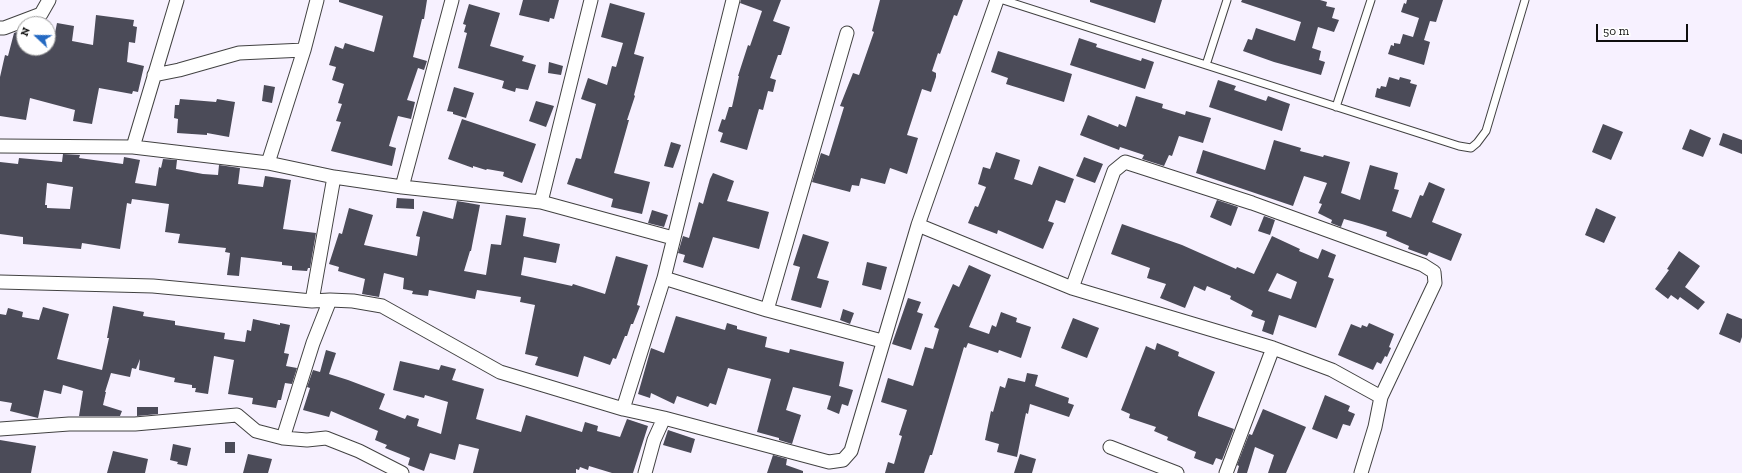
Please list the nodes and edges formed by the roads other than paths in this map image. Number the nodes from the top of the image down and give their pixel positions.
1 (49, 0) edge
2 (177, 0) edge
3 (317, 0) edge
4 (452, 0) edge
5 (591, 0) edge
6 (733, 0) edge
7 (997, 0) edge
8 (1003, 0) edge
9 (1227, 0) edge
10 (1371, 0) edge
11 (1525, 0) edge
12 (0, 28) edge
13 (847, 33) dead end
14 (304, 50) junction
15 (1206, 65) junction
16 (154, 75) junction
17 (1336, 107) junction
18 (0, 146) edge
19 (133, 147) junction
20 (268, 163) junction
21 (334, 176) junction
22 (402, 187) junction
23 (541, 202) junction
24 (918, 225) junction
25 (673, 238) junction
26 (664, 278) junction
27 (0, 282) edge
28 (1072, 288) junction
29 (330, 300) junction
30 (312, 301) junction
31 (767, 310) junction
32 (882, 341) junction
33 (1273, 348) junction
34 (1381, 397) junction
35 (623, 409) junction
36 (664, 418) junction
37 (0, 429) edge
38 (283, 438) junction
39 (1110, 447) dead end
40 (402, 473) edge
41 (645, 473) edge
42 (1177, 473) edge
43 (1226, 473) edge
44 (1360, 473) edge

1 - 12 street
2 - 16 street
3 - 14 street
4 - 22 street
5 - 23 street
6 - 25 street
7 - 24 street
8 - 15 lane
9 - 15 lane
10 - 17 lane
11 - 17 lane
13 - 31 street
14 - 16 street
14 - 20 street
15 - 17 lane
16 - 19 street
18 - 19 street
19 - 20 street
20 - 21 street
21 - 22 street
21 - 30 street
22 - 23 street
23 - 25 street
24 - 28 street
24 - 32 street
25 - 26 street
26 - 31 street
26 - 35 street
27 - 30 street
28 - 33 street
28 - 34 street
29 - 30 street
29 - 35 street
29 - 38 street
31 - 32 street
32 - 36 street
33 - 34 street
33 - 43 street
34 - 44 street
35 - 36 street
36 - 41 street
37 - 38 street
38 - 40 street
39 - 42 street

